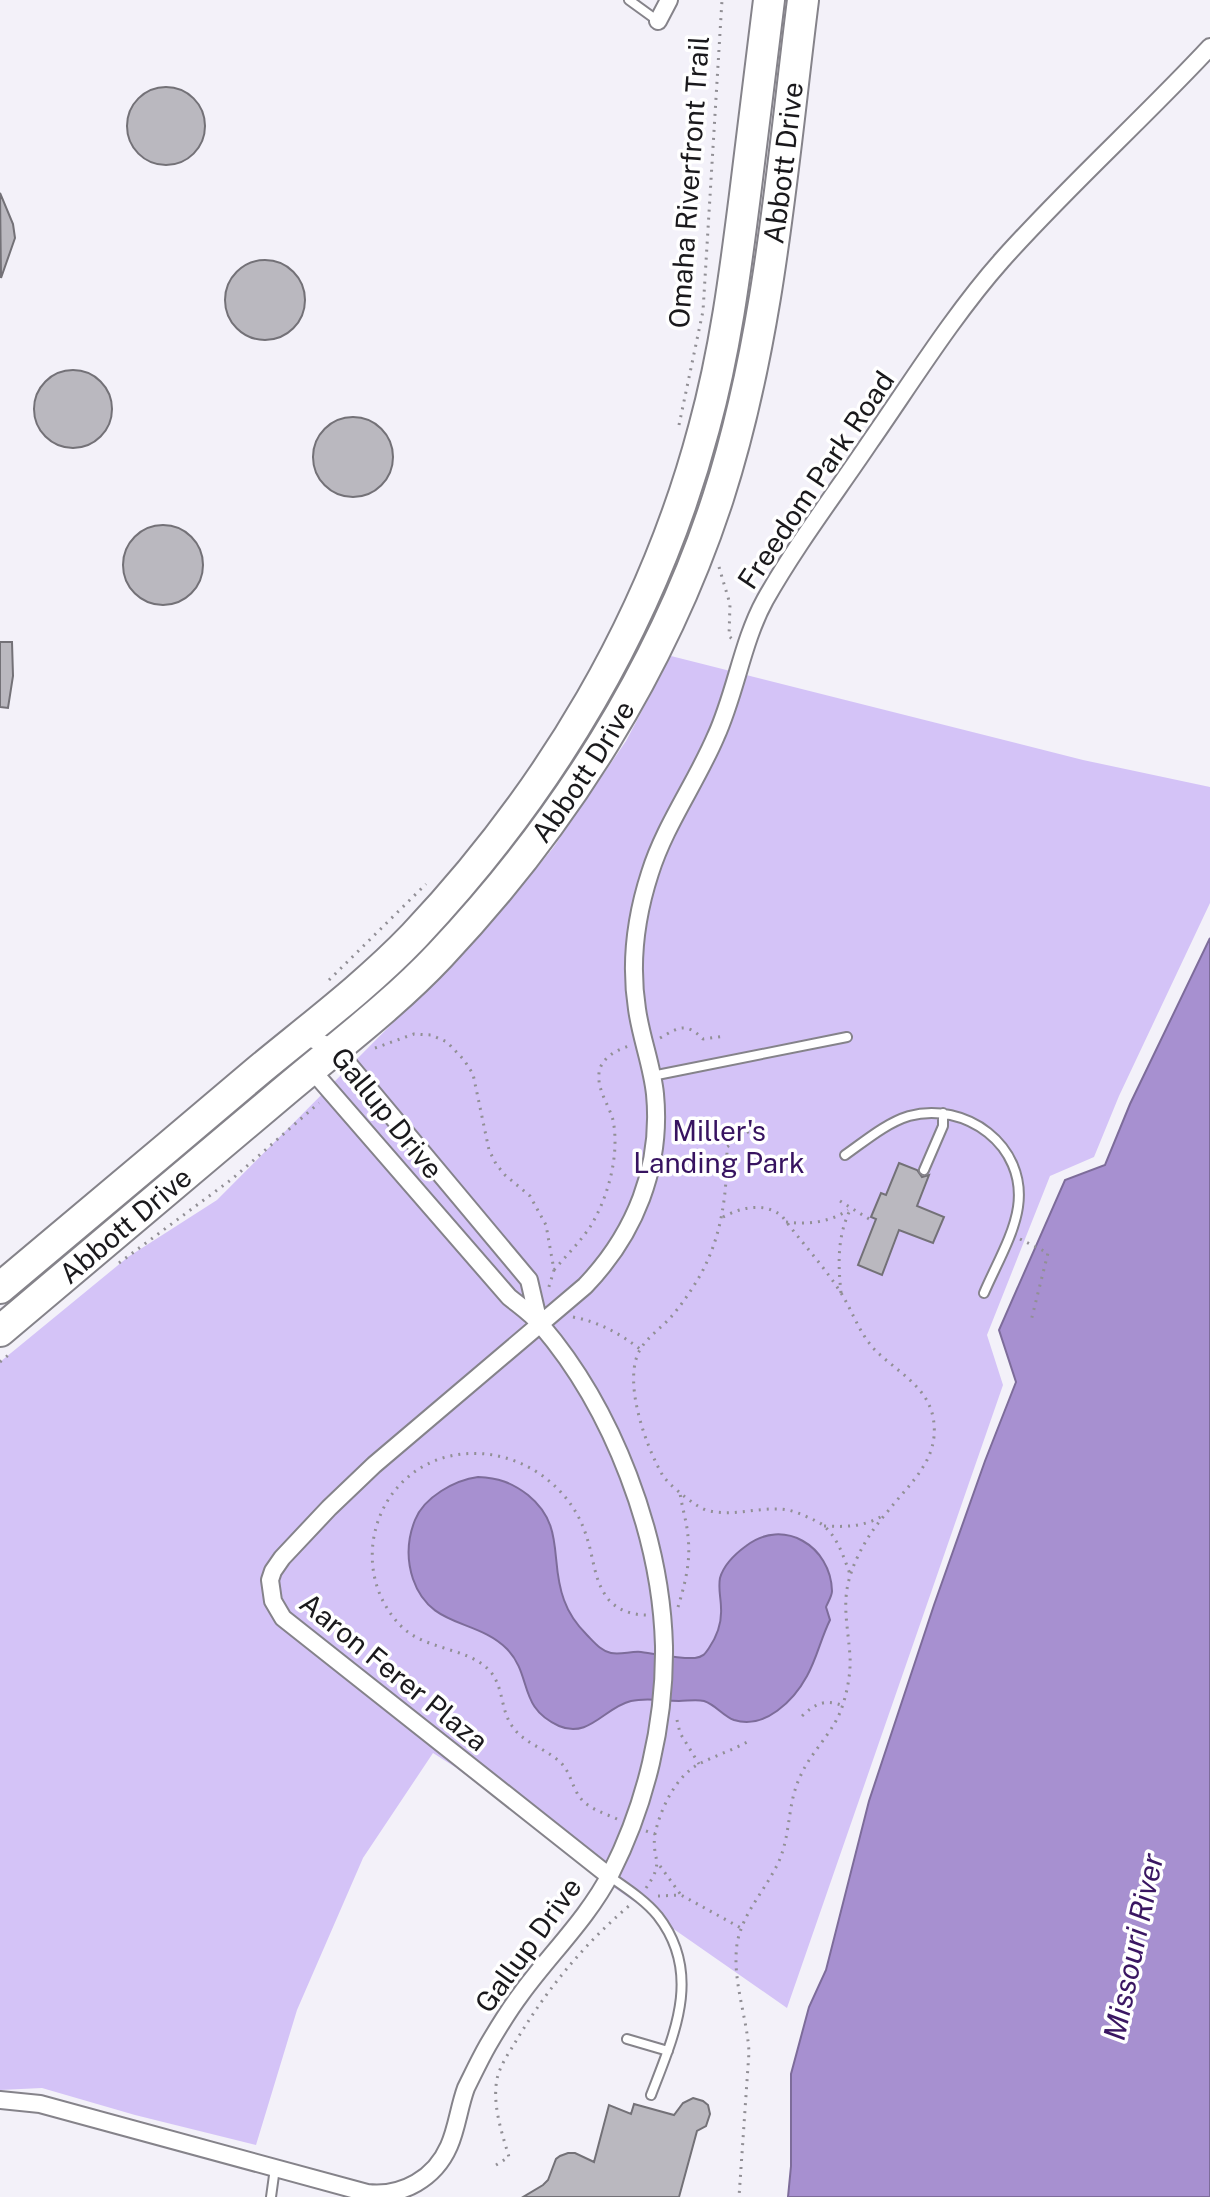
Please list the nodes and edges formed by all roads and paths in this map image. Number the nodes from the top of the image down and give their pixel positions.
1 (629, 0) edge
2 (669, 0) edge
3 (722, 0) edge
4 (769, 0) edge
5 (803, 0) edge
6 (658, 21) joint
7 (1210, 47) edge
8 (676, 435) dead end
9 (718, 563) dead end
10 (746, 647) junction
11 (425, 885) dead end
12 (326, 983) dead end
13 (301, 1035) junction
14 (726, 1036) dead end
15 (847, 1037) dead end
16 (644, 1043) junction
17 (335, 1048) junction
18 (370, 1049) dead end
19 (311, 1069) junction
20 (652, 1076) junction
21 (943, 1113) junction
22 (755, 1127) dead end
23 (288, 1132) dead end
24 (845, 1155) dead end
25 (924, 1170) dead end
26 (840, 1201) dead end
27 (851, 1208) junction
28 (723, 1217) junction
29 (786, 1222) junction
30 (874, 1222) dead end
31 (1009, 1234) junction
32 (110, 1270) dead end
33 (554, 1270) junction
34 (0, 1288) edge
35 (841, 1293) junction
36 (984, 1293) dead end
37 (1031, 1321) dead end
38 (539, 1323) junction
39 (10, 1338) edge
40 (640, 1349) junction
41 (0, 1362) edge
42 (680, 1493) junction
43 (885, 1514) junction
44 (824, 1526) junction
45 (850, 1574) junction
46 (661, 1615) junction
47 (842, 1705) junction
48 (802, 1716) dead end
49 (676, 1718) dead end
50 (749, 1741) dead end
51 (699, 1764) junction
52 (632, 1825) junction
53 (655, 1834) junction
54 (659, 1864) junction
55 (609, 1876) junction
56 (681, 1895) junction
57 (639, 1898) junction
58 (741, 1928) junction
59 (627, 2039) dead end
60 (668, 2051) junction
61 (651, 2095) dead end
62 (0, 2100) edge
63 (496, 2165) dead end
64 (275, 2168) junction
65 (271, 2197) edge
66 (739, 2197) edge

1 - 6 lane
2 - 6 street
3 - 8 path, Omaha Riverfront Trail
4 - 13 highway, Abbott Drive
5 - 17 highway, Abbott Drive
7 - 10 street, Freedom Park Road
9 - 10 path
10 - 16 street, Freedom Park Road
11 - 12 path
13 - 17 street, Gallup Drive
13 - 19 street, Gallup Drive
13 - 34 highway, Abbott Drive
14 - 16 path
15 - 20 lane
16 - 20 street, Freedom Park Road
16 - 33 path
17 - 19 highway, Abbott Drive
17 - 38 street, Gallup Drive
18 - 33 path
19 - 38 street, Gallup Drive
19 - 39 highway, Abbott Drive
20 - 38 street, Freedom Park Road
21 - 24 lane
21 - 25 lane
21 - 31 lane
22 - 28 path
23 - 32 path
26 - 27 path
27 - 29 path
27 - 30 path
27 - 35 path
28 - 29 path
28 - 40 path
29 - 35 path
31 - 36 lane
31 - 37 path
33 - 38 path
35 - 43 path
38 - 40 path
38 - 46 street, Gallup Drive
38 - 55 street, Aaron Ferer Plaza
39 - 41 path
40 - 42 path
42 - 44 path
42 - 46 path
43 - 44 path
43 - 45 path
44 - 45 path
45 - 47 path
46 - 52 street, Gallup Drive
46 - 52 path
47 - 48 path
47 - 58 path
49 - 51 path
50 - 51 path
51 - 53 path
52 - 53 path
52 - 55 street, Gallup Drive
53 - 54 path
54 - 56 path
54 - 57 path
55 - 57 lane
55 - 64 street, Gallup Drive
56 - 57 path
56 - 58 path
57 - 60 lane
57 - 63 path
58 - 66 path
59 - 60 lane
60 - 61 lane
62 - 64 street, Gallup Drive
64 - 65 lane

